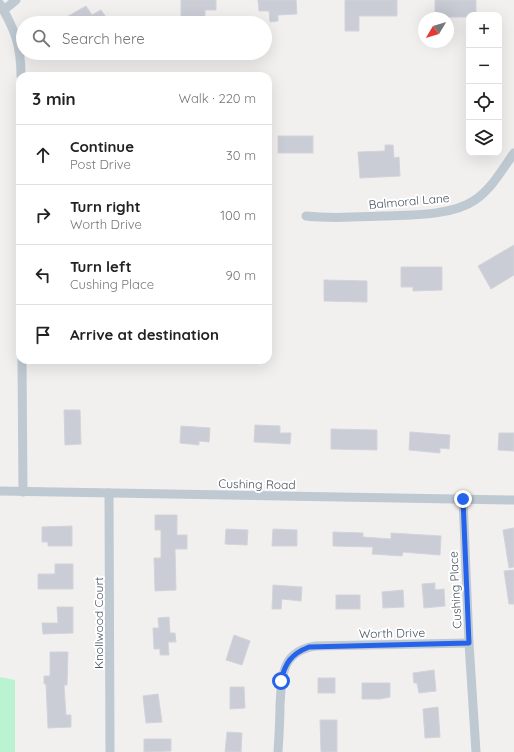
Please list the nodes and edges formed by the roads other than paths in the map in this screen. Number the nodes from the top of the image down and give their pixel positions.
1 (16, 0) edge
2 (2, 7) edge
3 (16, 39) edge
4 (21, 60) edge
5 (21, 72) edge
6 (514, 153) edge
7 (306, 216) dead end
8 (22, 364) edge
9 (0, 491) edge
10 (22, 492) junction
11 (109, 493) junction
12 (463, 499) junction
13 (514, 500) edge
14 (469, 643) junction
15 (110, 752) edge
16 (278, 752) edge
17 (476, 752) edge

1 - 2 street
2 - 3 street
4 - 5 street
6 - 7 street, Balmoral Lane
8 - 10 street
9 - 10 street, Cushing Road
10 - 11 street, Cushing Road
11 - 12 street, Cushing Road
11 - 15 street, Knollwood Court
12 - 13 street, Cushing Road
12 - 14 street, Cushing Place
14 - 16 street, Worth Drive
14 - 17 street, Cushing Place

